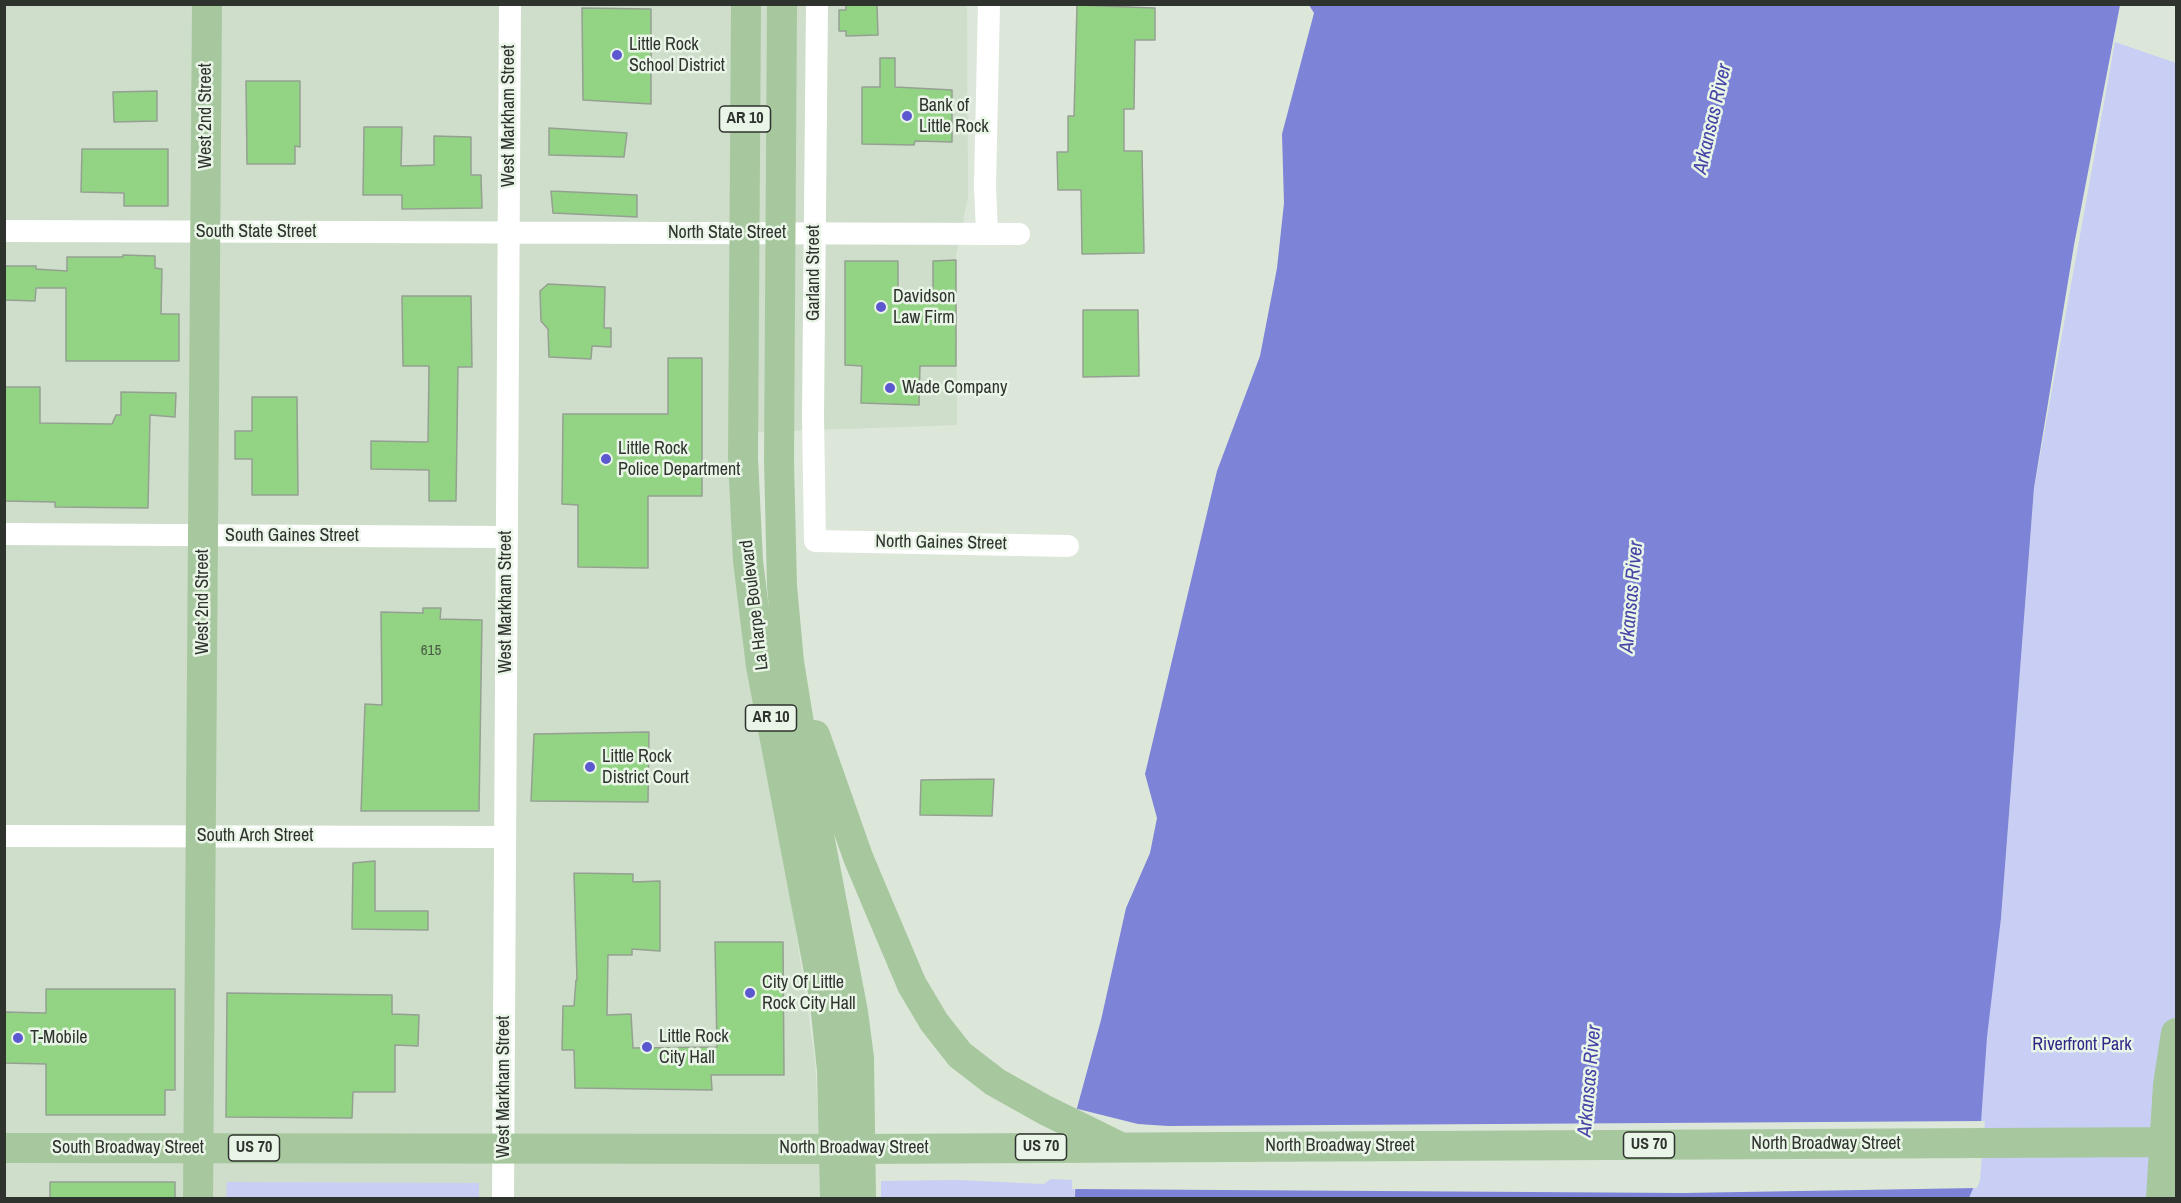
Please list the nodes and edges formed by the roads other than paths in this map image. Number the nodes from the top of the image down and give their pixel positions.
1 (207, 4) edge
2 (510, 4) edge
3 (746, 4) edge
4 (782, 4) edge
5 (817, 4) edge
6 (988, 4) edge
7 (4, 231) edge
8 (205, 232) junction
9 (779, 233) junction
10 (814, 233) junction
11 (987, 233) junction
12 (508, 234) junction
13 (744, 234) junction
14 (1019, 234) dead end
15 (779, 461) junction
16 (4, 534) edge
17 (203, 536) junction
18 (507, 537) junction
19 (814, 541) joint
20 (1068, 546) dead end
21 (4, 836) edge
22 (201, 836) junction
23 (505, 837) junction
24 (2176, 1032) edge
25 (2176, 1142) edge
26 (1121, 1147) junction
27 (4, 1148) edge
28 (199, 1148) junction
29 (504, 1149) junction
30 (198, 1198) edge
31 (503, 1198) edge
32 (835, 1198) edge
33 (861, 1198) edge
34 (2161, 1198) edge

1 - 8 main road, West 2nd Street
2 - 12 street, West Markham Street
3 - 13 main road, La Harpe Boulevard / AR 10
4 - 9 main road, La Harpe Boulevard / AR 10
5 - 10 street, Garland Street
6 - 11 street
7 - 8 street, South State Street
8 - 12 street, South State Street
8 - 17 main road, West 2nd Street
9 - 10 street, North State Street
9 - 13 street, North State Street
9 - 15 main road, La Harpe Boulevard / AR 10
10 - 11 street, North State Street
10 - 19 street, Garland Street
11 - 14 street, North State Street
12 - 13 street, North State Street
12 - 18 street, West Markham Street
13 - 32 main road, La Harpe Boulevard / AR 10
15 - 26 main road
15 - 33 main road, La Harpe Boulevard / AR 10
16 - 17 street, South Gaines Street
17 - 18 street, South Gaines Street
17 - 22 main road, West 2nd Street
18 - 23 street, West Markham Street
19 - 20 street, North Gaines Street
21 - 22 street, South Arch Street
22 - 23 street, South Arch Street
22 - 28 main road, West 2nd Street
23 - 29 street, West Markham Street
24 - 34 main road
25 - 26 main road, North Broadway Street / US 70
26 - 29 main road, North Broadway Street / US 70
27 - 28 main road, South Broadway Street / US 70
28 - 29 main road, South Broadway Street / US 70
28 - 30 main road, West 2nd Street
29 - 31 street, West Markham Street

